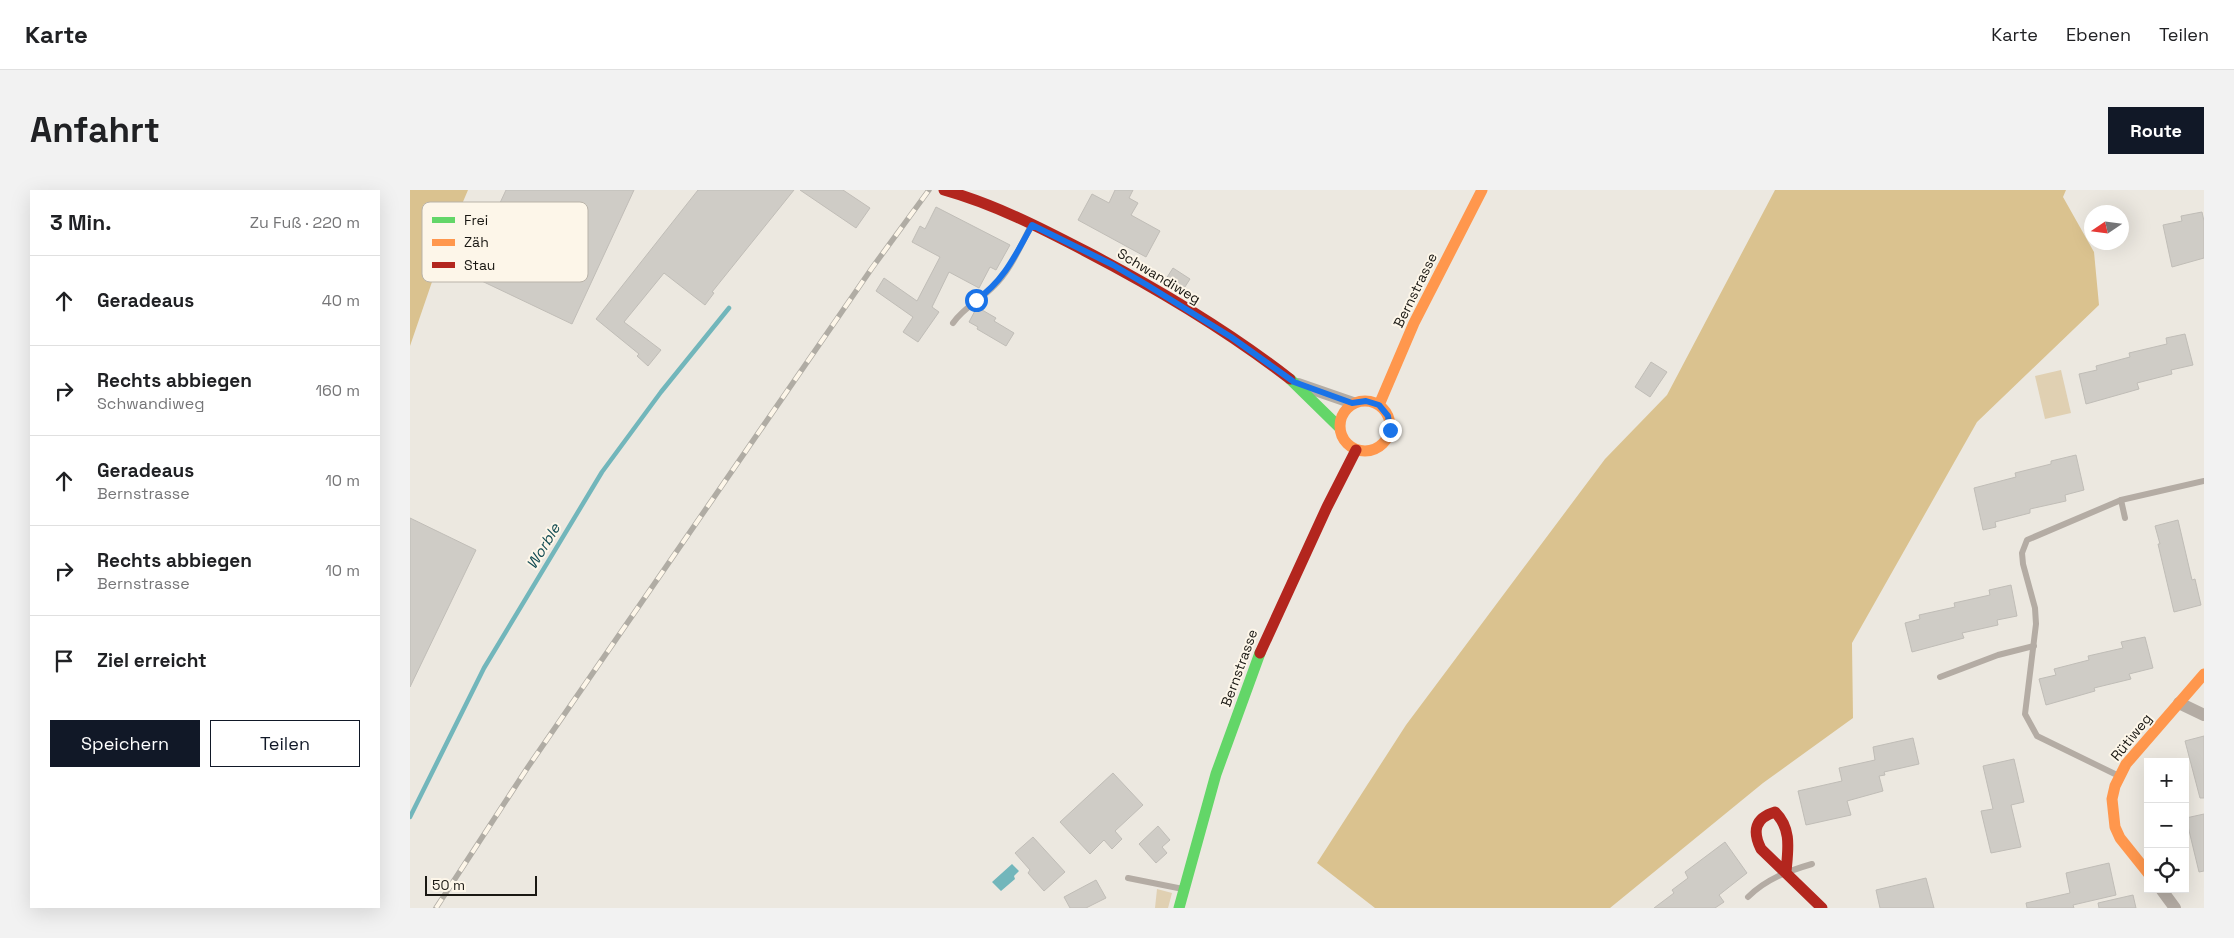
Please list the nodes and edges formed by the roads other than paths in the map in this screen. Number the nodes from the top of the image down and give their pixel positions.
1 (944, 190) edge
2 (1482, 190) edge
3 (1032, 225) junction
4 (953, 323) dead end
5 (1294, 382) junction
6 (1352, 403) junction
7 (1379, 405) junction
8 (1340, 427) junction
9 (1356, 450) junction
10 (2204, 481) edge
11 (2121, 500) junction
12 (2125, 518) dead end
13 (2034, 646) junction
14 (2204, 674) edge
15 (1940, 677) dead end
16 (2179, 703) junction
17 (2204, 715) edge
18 (2119, 776) junction
19 (1812, 864) dead end
20 (2144, 868) edge
21 (1786, 872) junction
22 (1128, 878) dead end
23 (1184, 889) junction
24 (2164, 893) edge
25 (1748, 897) dead end
26 (1180, 908) edge
27 (1822, 908) edge
28 (2175, 908) edge

1 - 3 street, Schwandiweg
2 - 7 street, Bernstrasse
3 - 4 lane
3 - 5 street, Schwandiweg
5 - 6 street, Schwandiweg
5 - 8 street, Schwandiweg
6 - 7 street
6 - 8 street
7 - 9 street
8 - 9 street
9 - 23 street, Bernstrasse
10 - 11 lane
11 - 12 lane
11 - 13 lane
13 - 15 lane
13 - 18 lane
14 - 16 street, Rütiweg
16 - 17 street
16 - 18 street, Rütiweg
18 - 20 street, Rütiweg
19 - 21 lane
21 - 21 street
21 - 25 lane
21 - 27 street
22 - 23 lane
23 - 26 street, Bernstrasse
24 - 28 street

